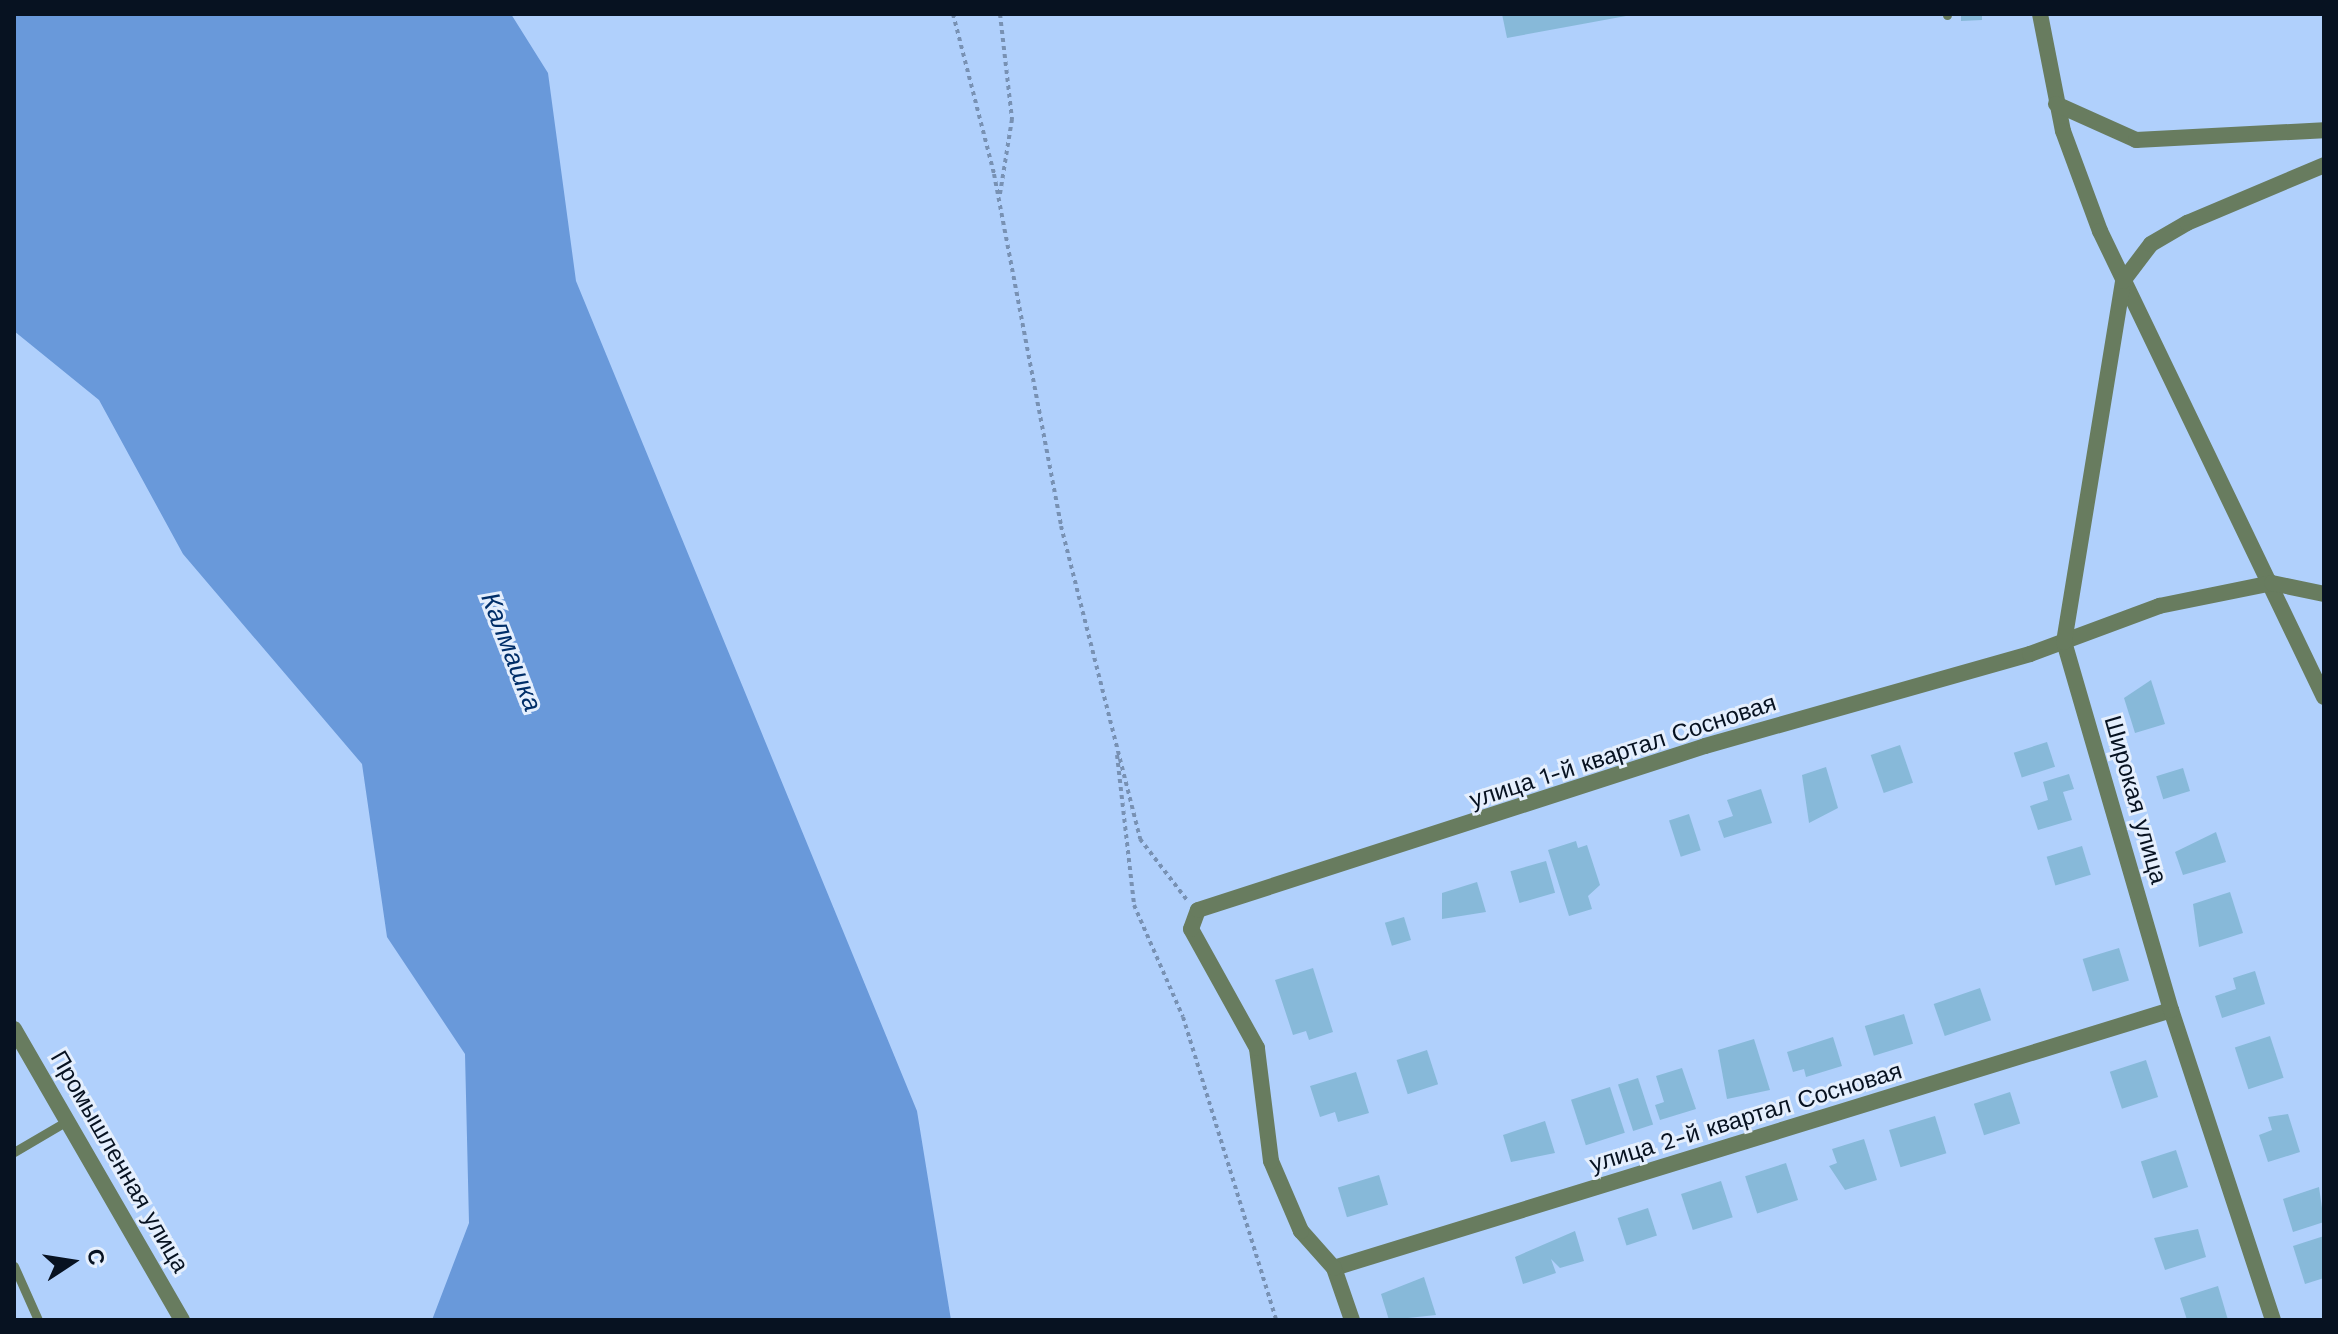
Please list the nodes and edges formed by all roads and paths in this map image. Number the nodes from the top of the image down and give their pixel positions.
1 (953, 14) edge
2 (1000, 14) edge
3 (2040, 14) edge
4 (2056, 104) junction
5 (2324, 130) edge
6 (2324, 165) edge
7 (999, 200) junction
8 (2123, 281) junction
9 (2272, 583) junction
10 (2324, 594) edge
11 (2064, 642) junction
12 (2324, 697) edge
13 (1116, 745) junction
14 (1198, 910) junction
15 (2171, 1010) junction
16 (14, 1029) edge
17 (67, 1121) junction
18 (14, 1152) edge
19 (14, 1266) edge
20 (1334, 1268) junction
21 (38, 1320) edge
22 (182, 1320) edge
23 (1276, 1320) edge
24 (1352, 1320) edge
25 (2273, 1320) edge

1 - 7 path
2 - 7 path
3 - 4 street
4 - 5 street
4 - 8 street
6 - 8 street
7 - 13 path
8 - 9 street
8 - 11 street, Широкая улица
9 - 10 street
9 - 11 street, улица 1-й квартал Сосновая
9 - 12 street
11 - 14 street, улица 1-й квартал Сосновая
11 - 15 street, Широкая улица
13 - 14 path
13 - 23 path
14 - 20 street
15 - 20 street, улица 2-й квартал Сосновая
15 - 25 street, Широкая улица
16 - 17 street, Промышленная улица
17 - 18 lane
17 - 22 street, Промышленная улица
19 - 21 lane
20 - 24 street

